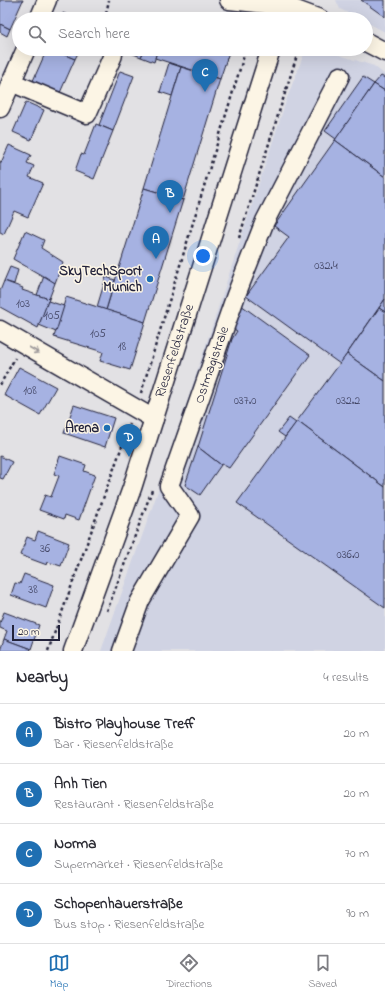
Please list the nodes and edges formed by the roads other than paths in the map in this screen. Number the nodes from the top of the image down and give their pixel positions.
1 (47, 0) edge
2 (229, 0) edge
3 (284, 8) edge
4 (42, 12) edge
5 (297, 12) edge
6 (373, 46) edge
7 (385, 52) edge
8 (23, 56) edge
9 (113, 56) edge
10 (269, 56) edge
11 (340, 76) dead end
12 (11, 82) junction
13 (0, 108) edge
14 (0, 330) edge
15 (154, 419) junction
16 (73, 651) edge
17 (122, 651) edge

1 - 4 street
2 - 3 street
3 - 5 street
6 - 7 street
8 - 12 street
9 - 12 street
10 - 15 street, Riesenfeldstraße
11 - 17 street, Ostmagistrale
12 - 13 street
14 -> 15 street
15 - 16 street, Riesenfeldstraße

